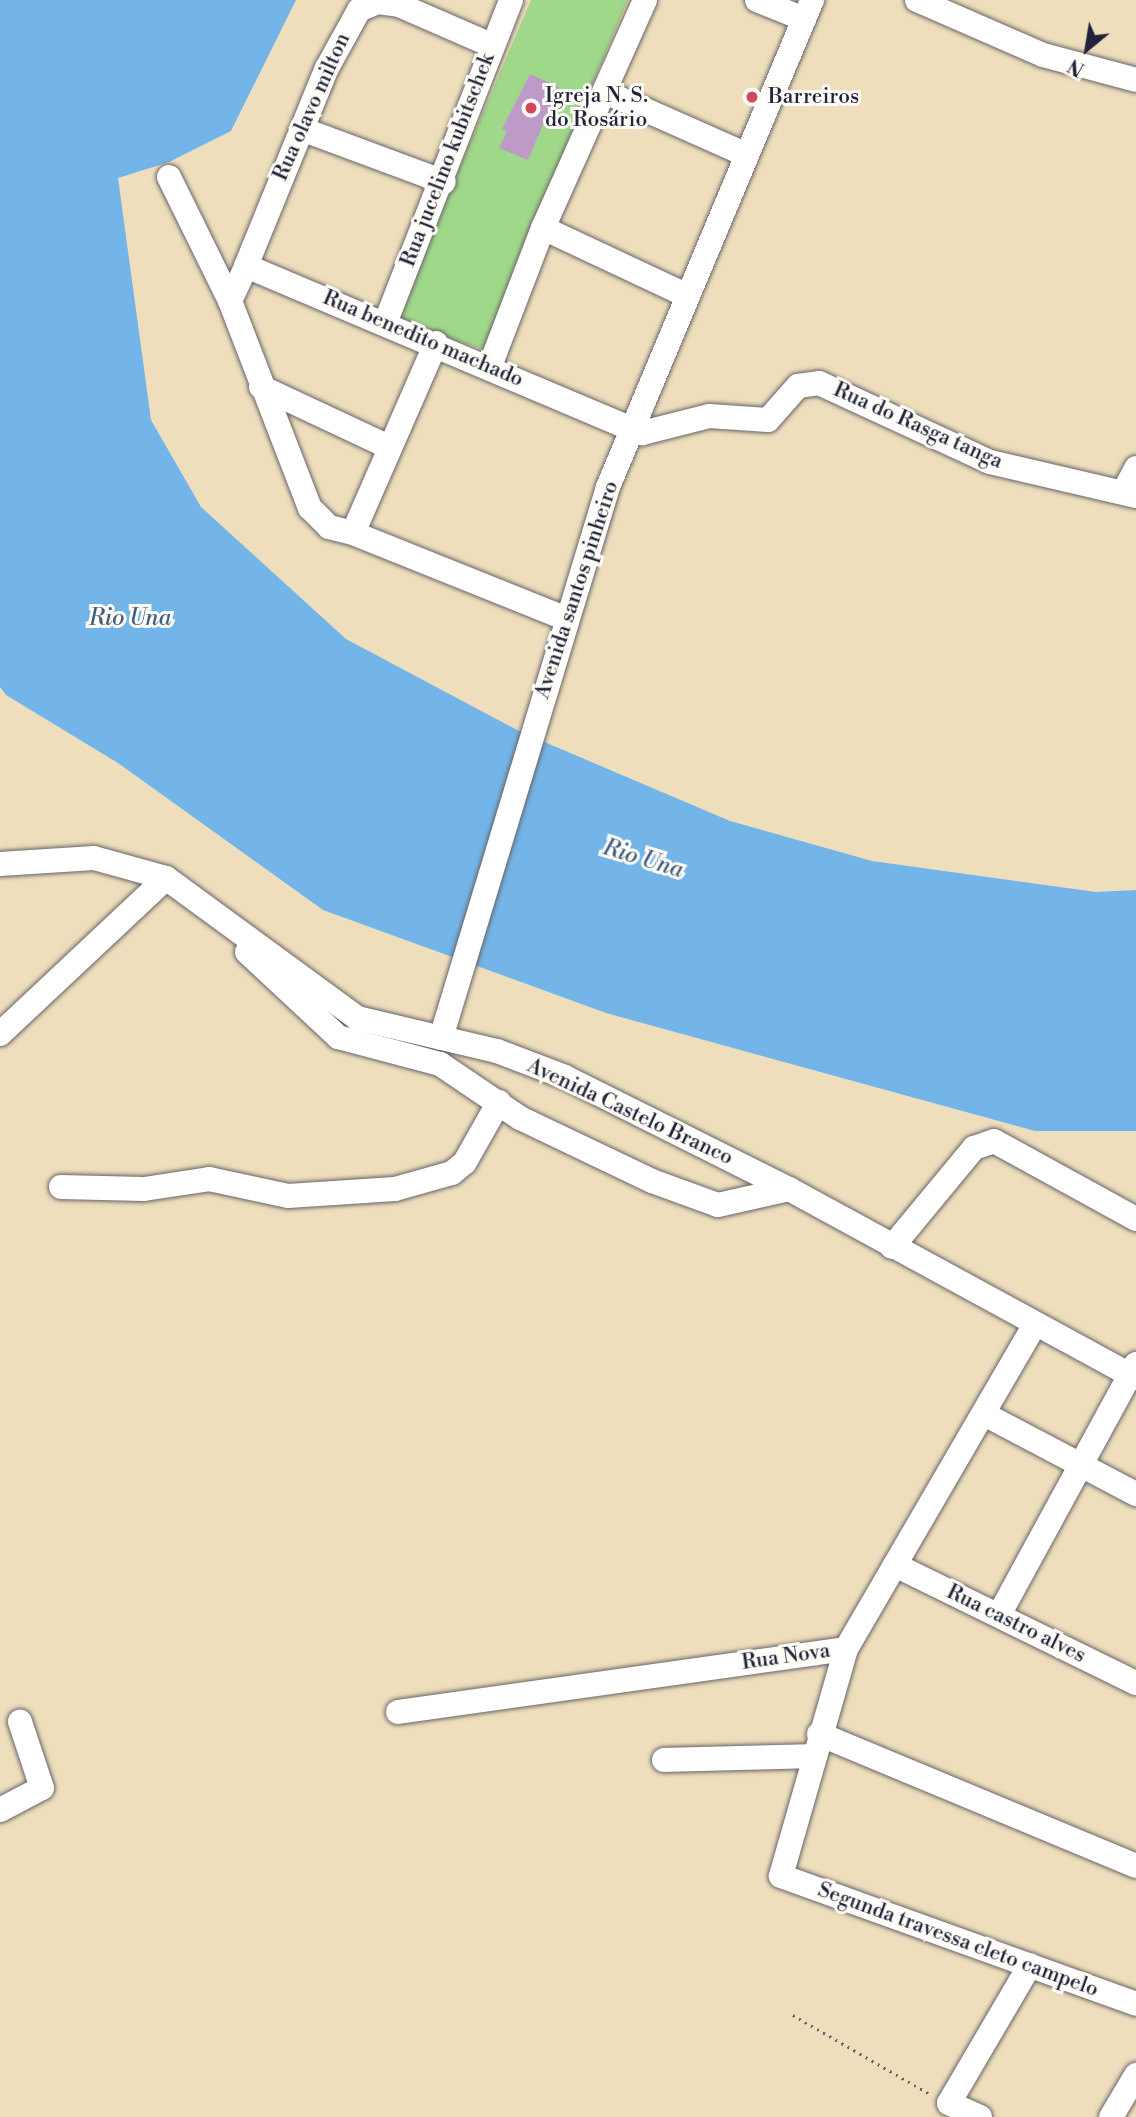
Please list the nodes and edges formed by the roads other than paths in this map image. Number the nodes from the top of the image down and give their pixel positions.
1 (511, 0) edge
2 (645, 0) edge
3 (757, 0) edge
4 (917, 0) edge
5 (405, 6) edge
6 (808, 9) edge
7 (491, 46) junction
8 (1136, 80) edge
9 (605, 92) junction
10 (304, 130) junction
11 (747, 155) junction
12 (169, 177) dead end
13 (444, 182) junction
14 (543, 228) junction
15 (246, 266) junction
16 (686, 295) junction
17 (230, 301) junction
18 (386, 321) junction
19 (436, 343) junction
20 (490, 366) junction
21 (261, 387) junction
22 (633, 432) junction
23 (389, 447) junction
24 (1136, 468) edge
25 (1130, 493) edge
26 (353, 533) junction
27 (564, 618) junction
28 (0, 864) edge
29 (166, 878) junction
30 (227, 923) junction
31 (0, 1034) edge
32 (441, 1038) junction
33 (499, 1102) junction
34 (61, 1187) dead end
35 (789, 1189) junction
36 (1136, 1219) edge
37 (892, 1247) junction
38 (1034, 1326) junction
39 (1134, 1373) edge
40 (984, 1414) junction
41 (1081, 1465) junction
42 (1136, 1494) edge
43 (895, 1565) junction
44 (999, 1615) junction
45 (846, 1649) junction
46 (1136, 1684) edge
47 (398, 1713) dead end
48 (20, 1722) dead end
49 (817, 1745) junction
50 (664, 1760) dead end
51 (0, 1810) edge
52 (1136, 1866) edge
53 (1031, 1965) junction
54 (1136, 2004) edge
55 (1136, 2075) edge
56 (980, 2117) edge
57 (1111, 2117) edge

1 - 7 street, Rua jucelino kubitschek
2 - 9 street
3 - 6 street
4 - 8 street
5 - 7 street
5 - 10 street, Rua olavo milton
6 - 11 street, Avenida santos pinheiro
7 - 13 street, Rua jucelino kubitschek
9 - 11 street
9 - 14 street
10 - 13 street
10 - 15 street, Rua olavo milton
11 - 16 street, Avenida santos pinheiro
12 - 17 street
13 - 18 street, Rua jucelino kubitschek
14 - 16 street
14 - 20 street
15 - 17 street
15 - 18 street, Rua benedito machado
16 - 22 street, Avenida santos pinheiro
17 - 21 street
18 - 19 street, Rua benedito machado
19 - 20 street, Rua benedito machado
19 - 23 street
20 - 22 street, Rua benedito machado
21 - 23 street
21 - 26 street
22 - 25 street, Rua do Rasga tanga
22 - 27 street, Avenida santos pinheiro
23 - 26 street
24 - 25 street
26 - 27 street
27 - 32 street, Avenida santos pinheiro
28 - 29 street, Avenida Castelo Branco
29 - 30 street, Avenida Castelo Branco
29 - 31 street
30 - 32 street, Avenida Castelo Branco
30 - 33 street
32 - 35 street, Avenida Castelo Branco
33 - 34 street
33 - 35 street
35 - 37 street, Avenida Castelo Branco
36 - 37 street
37 - 38 street, Avenida Castelo Branco
38 - 39 street, Avenida Castelo Branco
38 - 40 street, Rua Nova
39 - 41 street
40 - 41 street
40 - 43 street, Rua Nova
41 - 42 street
41 - 44 street
43 - 44 street, Rua castro alves
43 - 45 street, Rua Nova
44 - 46 street, Rua castro alves
45 - 47 street, Rua Nova
45 - 49 street
48 - 51 street
49 - 50 street
49 - 52 street
49 - 53 street, Segunda travessa cleto campelo
53 - 54 street, Segunda travessa cleto campelo
53 - 56 street
55 - 57 street

